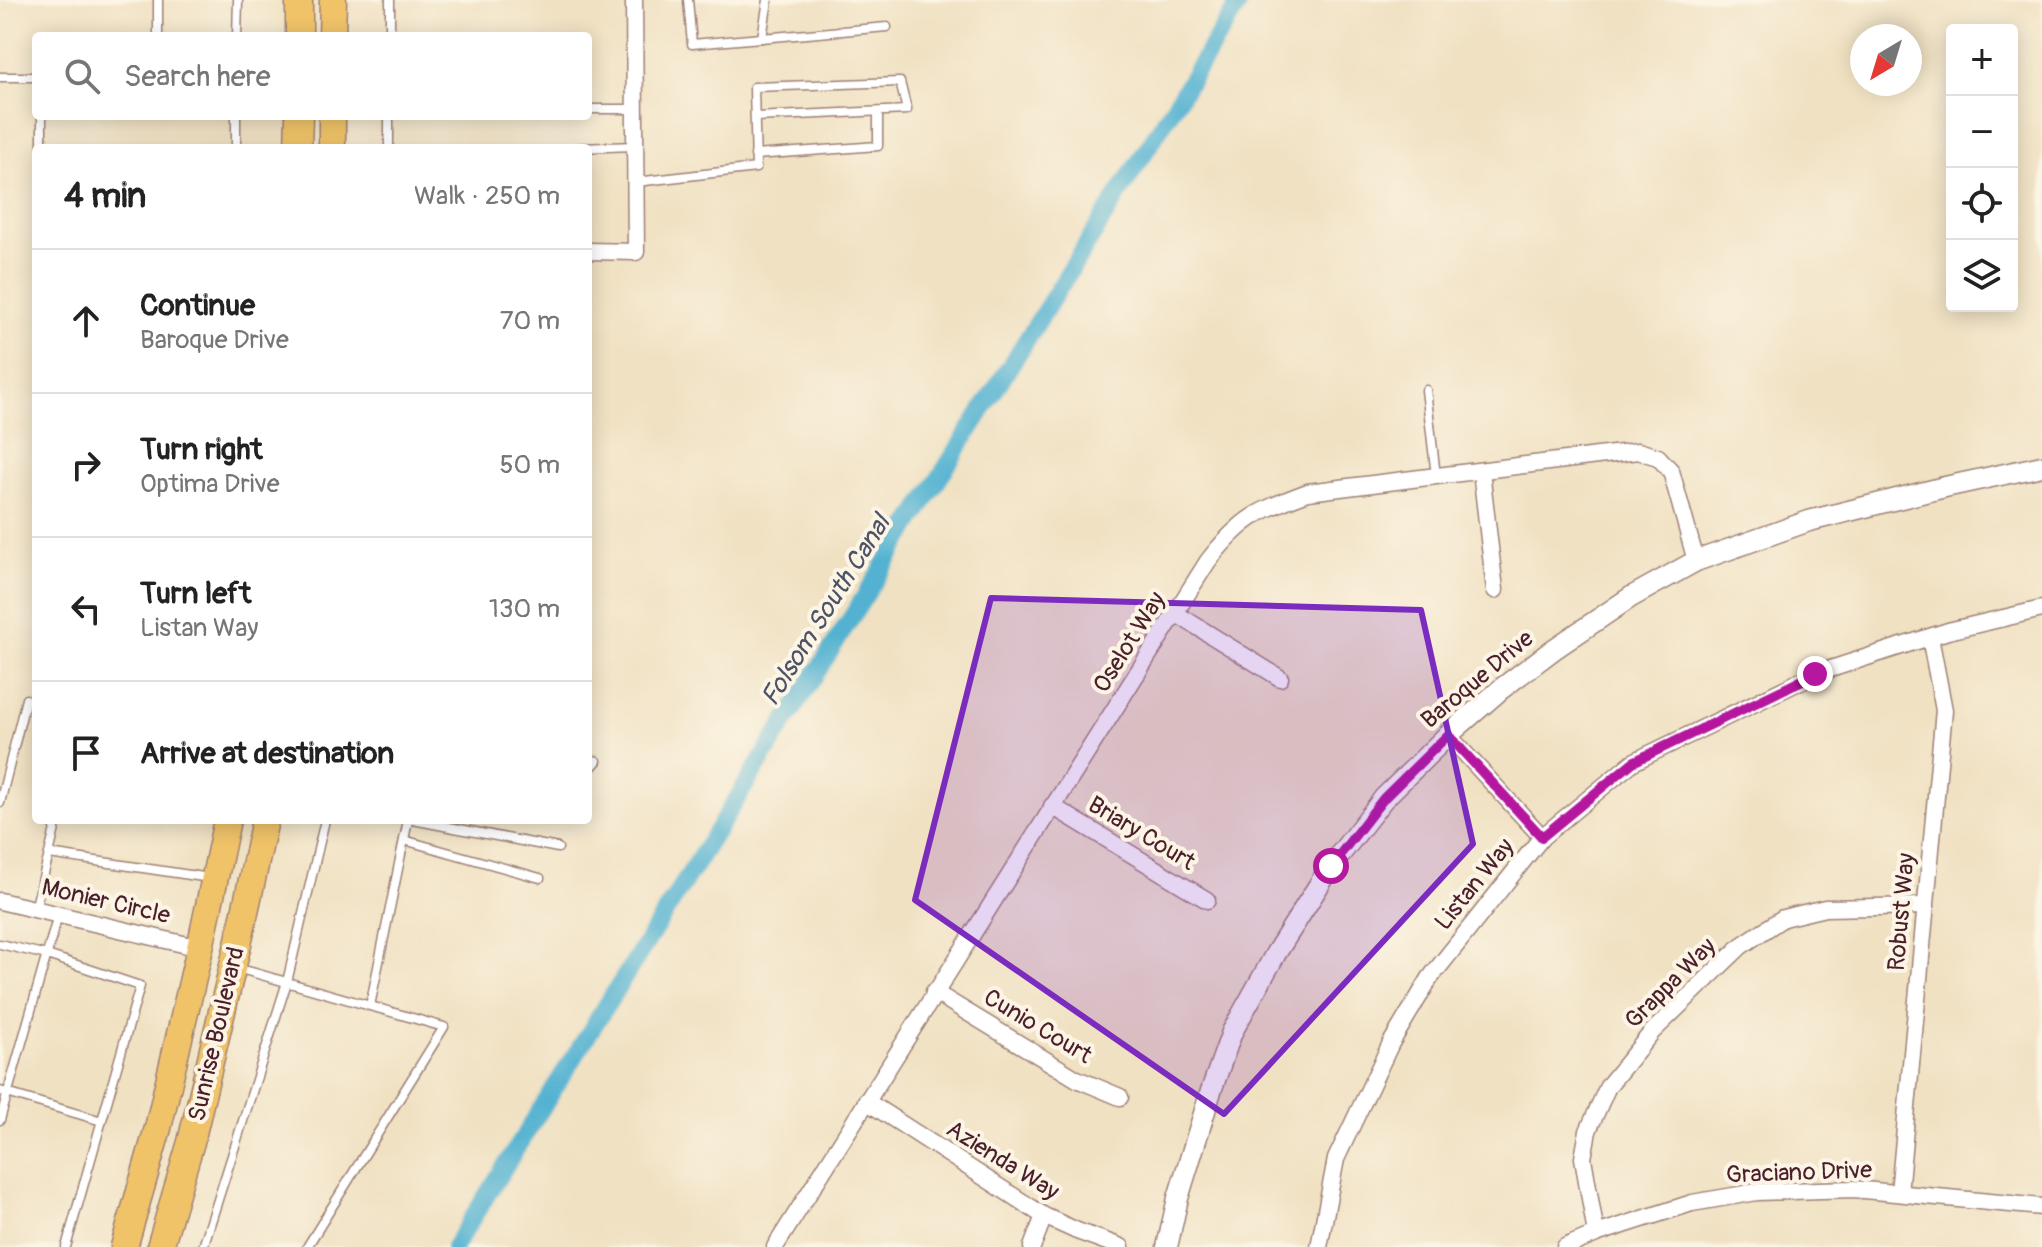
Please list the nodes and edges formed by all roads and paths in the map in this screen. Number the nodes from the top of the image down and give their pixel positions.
1 (158, 0) edge
2 (238, 0) edge
3 (299, 0) edge
4 (333, 0) edge
5 (390, 0) edge
6 (634, 0) edge
7 (688, 0) edge
8 (768, 0) edge
9 (887, 27) dead end
10 (158, 32) edge
11 (237, 32) edge
12 (301, 32) edge
13 (332, 32) edge
14 (390, 32) edge
15 (762, 38) junction
16 (0, 77) edge
17 (32, 77) edge
18 (592, 109) edge
19 (635, 109) junction
20 (878, 112) junction
21 (755, 117) junction
22 (42, 120) edge
23 (236, 120) edge
24 (299, 120) edge
25 (319, 120) edge
26 (332, 120) edge
27 (389, 120) edge
28 (42, 144) edge
29 (236, 144) edge
30 (298, 144) edge
31 (319, 144) edge
32 (332, 144) edge
33 (389, 144) edge
34 (635, 146) junction
35 (592, 148) edge
36 (755, 155) junction
37 (636, 182) junction
38 (592, 251) edge
39 (1426, 390) dead end
40 (2042, 466) edge
41 (1481, 471) junction
42 (1436, 476) junction
43 (1696, 561) junction
44 (1495, 590) dead end
45 (2042, 609) edge
46 (1175, 613) junction
47 (1930, 637) junction
48 (1280, 678) dead end
49 (26, 699) dead end
50 (1448, 735) junction
51 (0, 803) edge
52 (1052, 806) junction
53 (56, 824) edge
54 (226, 824) edge
55 (248, 824) edge
56 (264, 824) edge
57 (324, 824) edge
58 (410, 824) edge
59 (432, 824) edge
60 (1542, 837) junction
61 (404, 840) junction
62 (558, 848) dead end
63 (49, 854) junction
64 (215, 878) junction
65 (540, 878) dead end
66 (1207, 900) dead end
67 (0, 901) edge
68 (1926, 906) junction
69 (35, 909) junction
70 (58, 915) junction
71 (0, 944) edge
72 (200, 948) junction
73 (47, 955) junction
74 (235, 956) junction
75 (287, 982) junction
76 (934, 992) junction
77 (370, 1006) junction
78 (4, 1092) edge
79 (1120, 1097) dead end
80 (866, 1101) junction
81 (0, 1120) edge
82 (102, 1121) junction
83 (181, 1174) junction
84 (1899, 1193) junction
85 (2042, 1207) edge
86 (1044, 1216) junction
87 (1596, 1234) junction
88 (162, 1246) edge
89 (66, 1247) edge
90 (124, 1247) edge
91 (203, 1247) edge
92 (307, 1247) edge
93 (775, 1247) edge
94 (1032, 1247) edge
95 (1121, 1247) edge
96 (1167, 1247) edge
97 (1319, 1247) edge
98 (1565, 1247) edge

1 - 10 lane
2 - 11 lane
3 - 12 main road
4 - 13 main road
5 - 14 lane
6 - 19 street
7 - 15 lane
8 - 15 lane
9 - 15 lane
16 - 17 lane
18 - 19 lane
19 - 34 street
20 - 21 lane
20 - 21 lane
20 - 36 lane
21 - 36 lane
22 - 28 lane
23 - 29 lane
24 - 30 main road
25 - 31 main road
26 - 32 main road
27 - 33 lane
34 - 35 lane
34 - 37 street
36 - 37 lane
37 - 38 street
39 - 42 lane
40 - 43 street, Baroque Drive
41 - 42 street, Oselot Way
41 - 43 street, Oselot Way
41 - 44 street
42 - 46 street, Oselot Way
43 - 50 street, Baroque Drive
45 - 47 street, Listan Way
46 - 48 street
46 - 52 street, Oselot Way
47 - 60 street, Listan Way
47 - 68 street, Robust Way
49 - 51 lane
50 - 60 street
50 - 96 street, Baroque Drive
52 - 66 street, Briary Court
52 - 76 street, Oselot Way
53 - 63 lane
54 - 64 main road, Sunrise Boulevard
55 - 74 main road
56 - 74 main road, Sunrise Boulevard
57 - 75 lane
58 - 61 lane
59 - 62 lane
60 - 97 street, Listan Way
61 - 65 lane
61 - 77 lane
63 - 64 lane
63 - 69 lane
64 - 72 main road, Sunrise Boulevard
67 - 69 street, Monier Circle
68 - 84 street, Robust Way
68 - 87 street, Grappa Way
69 - 70 street, Monier Circle
70 - 72 street, Monier Circle
70 - 73 lane
71 - 73 lane
72 - 83 main road
72 - 90 main road, Sunrise Boulevard
73 - 78 lane
73 - 82 lane
74 - 75 lane
74 - 83 main road, Sunrise Boulevard
75 - 77 lane
75 - 91 lane
76 - 79 street, Cunio Court
76 - 80 street, Oselot Way
77 - 92 lane
78 - 81 lane
78 - 82 lane
80 - 86 street, Azienda Way
80 - 93 street, Oselot Way
82 - 89 lane
83 - 88 main road, Sunrise Boulevard
84 - 85 street, Graciano Drive
84 - 87 street, Graciano Drive
86 - 94 street
86 - 95 street, Azienda Way
87 - 98 street, Graciano Drive

